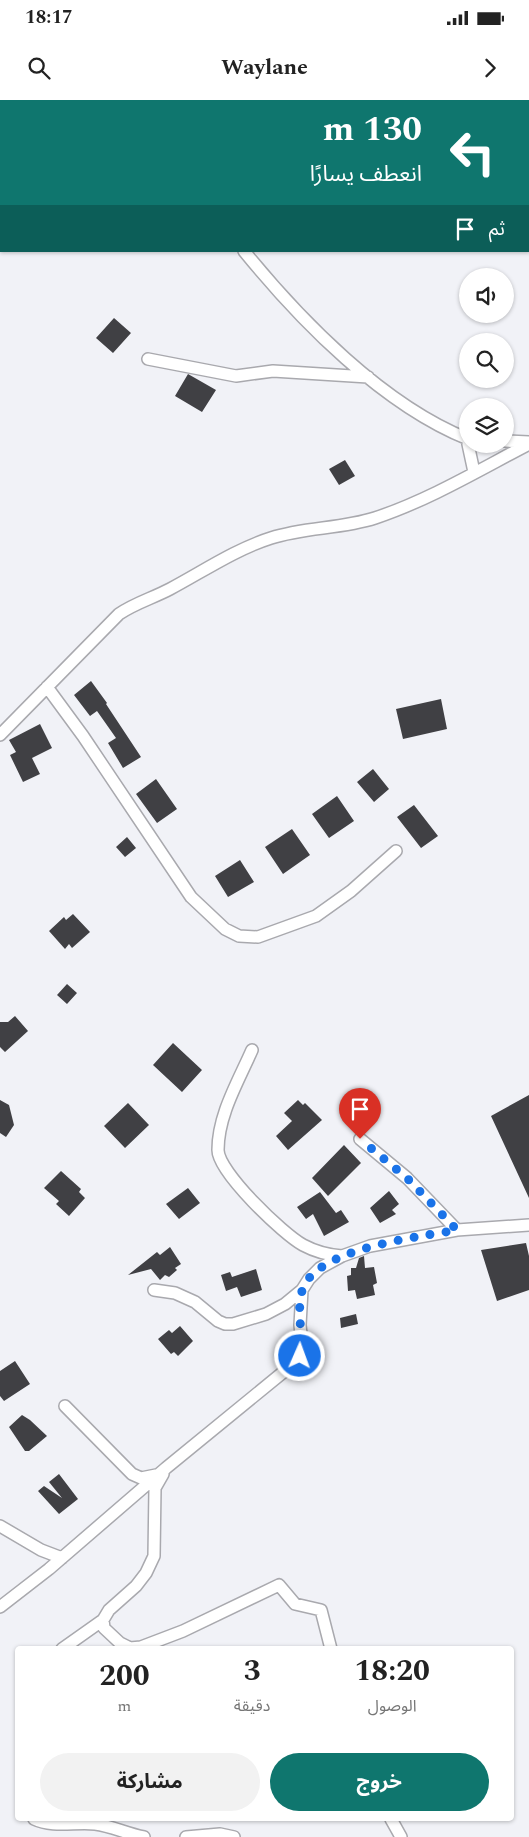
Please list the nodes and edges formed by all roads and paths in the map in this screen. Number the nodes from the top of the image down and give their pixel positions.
1 (245, 252) edge
2 (148, 359) dead end
3 (368, 377) junction
4 (459, 435) edge
5 (514, 442) edge
6 (529, 443) edge
7 (470, 453) edge
8 (474, 472) junction
9 (48, 687) junction
10 (0, 734) edge
11 (396, 851) dead end
12 (252, 1050) dead end
13 (360, 1139) dead end
14 (529, 1225) edge
15 (457, 1230) junction
16 (342, 1256) junction
17 (154, 1290) dead end
18 (302, 1290) junction
19 (65, 1406) dead end
20 (162, 1471) junction
21 (0, 1526) edge
22 (62, 1558) junction
23 (0, 1607) edge
24 (103, 1620) junction
25 (66, 1646) edge
26 (126, 1646) edge
27 (143, 1646) edge
28 (330, 1646) edge
29 (40, 1821) edge
30 (391, 1821) edge
31 (121, 1833) edge
32 (144, 1837) edge
33 (186, 1837) edge
34 (234, 1837) edge
35 (401, 1837) edge

1 - 3 street
2 - 3 street
3 - 4 street
5 - 6 street
6 - 8 street
7 - 8 street
8 - 9 street
9 - 10 street
9 - 11 street
12 - 16 street
13 - 15 street
14 - 15 street
15 - 16 street
16 - 18 street
17 - 18 street
18 - 20 street
19 - 20 street
20 - 22 street
20 - 24 street
21 - 22 street
22 - 23 street
24 - 25 street
24 - 26 street
27 - 28 street
29 - 31 street
30 - 35 street
31 - 32 street
33 - 34 street

